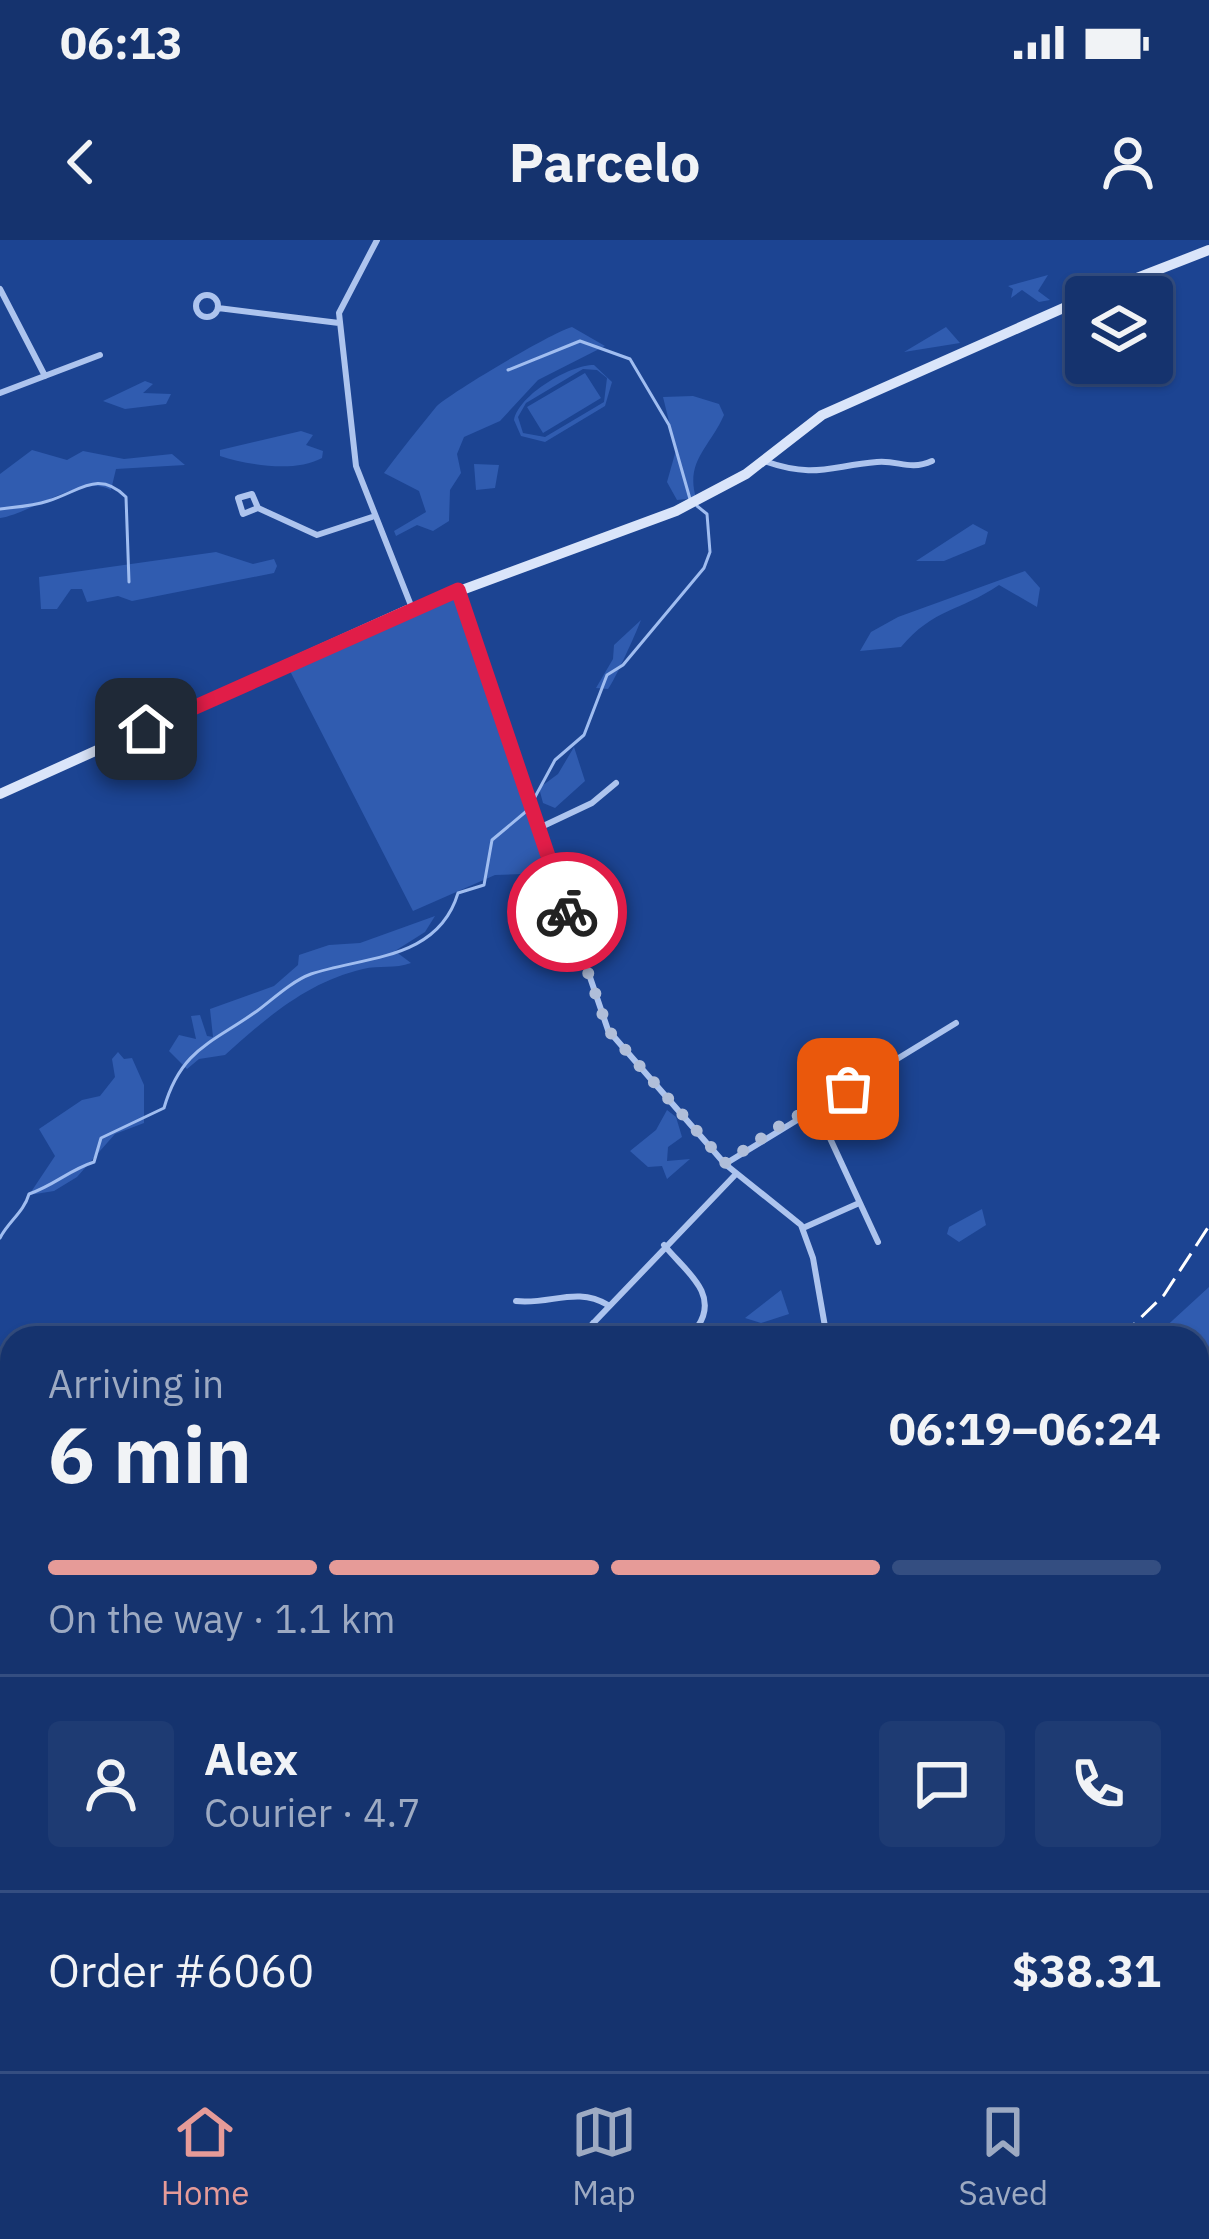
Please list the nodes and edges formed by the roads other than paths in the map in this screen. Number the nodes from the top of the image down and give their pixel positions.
1 (376, 240) edge
2 (1209, 250) edge
3 (1142, 276) edge
4 (0, 289) edge
5 (1065, 307) edge
6 (218, 308) dead end
7 (340, 323) junction
8 (100, 356) dead end
9 (45, 376) junction
10 (0, 393) edge
11 (764, 461) junction
12 (930, 462) dead end
13 (258, 508) dead end
14 (372, 518) junction
15 (458, 590) junction
16 (412, 608) junction
17 (616, 783) dead end
18 (0, 794) edge
19 (539, 828) junction
20 (956, 1023) dead end
21 (816, 1108) junction
22 (725, 1163) junction
23 (736, 1174) junction
24 (857, 1204) junction
25 (803, 1228) junction
26 (878, 1242) dead end
27 (664, 1245) junction
28 (516, 1300) dead end
29 (608, 1305) junction
30 (593, 1323) junction
31 (590, 1326) edge
32 (597, 1326) edge
33 (698, 1326) edge
34 (824, 1326) edge

1 - 7 street
2 - 3 main road
4 - 9 street
5 - 11 main road
6 - 7 street
7 - 14 street
8 - 9 street
9 - 10 street
11 - 12 street
11 - 15 main road
13 - 14 street
14 - 16 street
15 - 16 main road
15 - 19 street
16 - 18 main road
17 - 19 street
19 - 22 street
20 - 21 street
21 - 22 street
21 - 24 street
22 - 23 street
23 - 25 street
23 - 27 street
24 - 25 street
24 - 26 street
25 - 34 street
27 - 29 street
27 - 33 street
28 - 29 street
29 - 30 street
30 - 31 street
30 - 32 street

